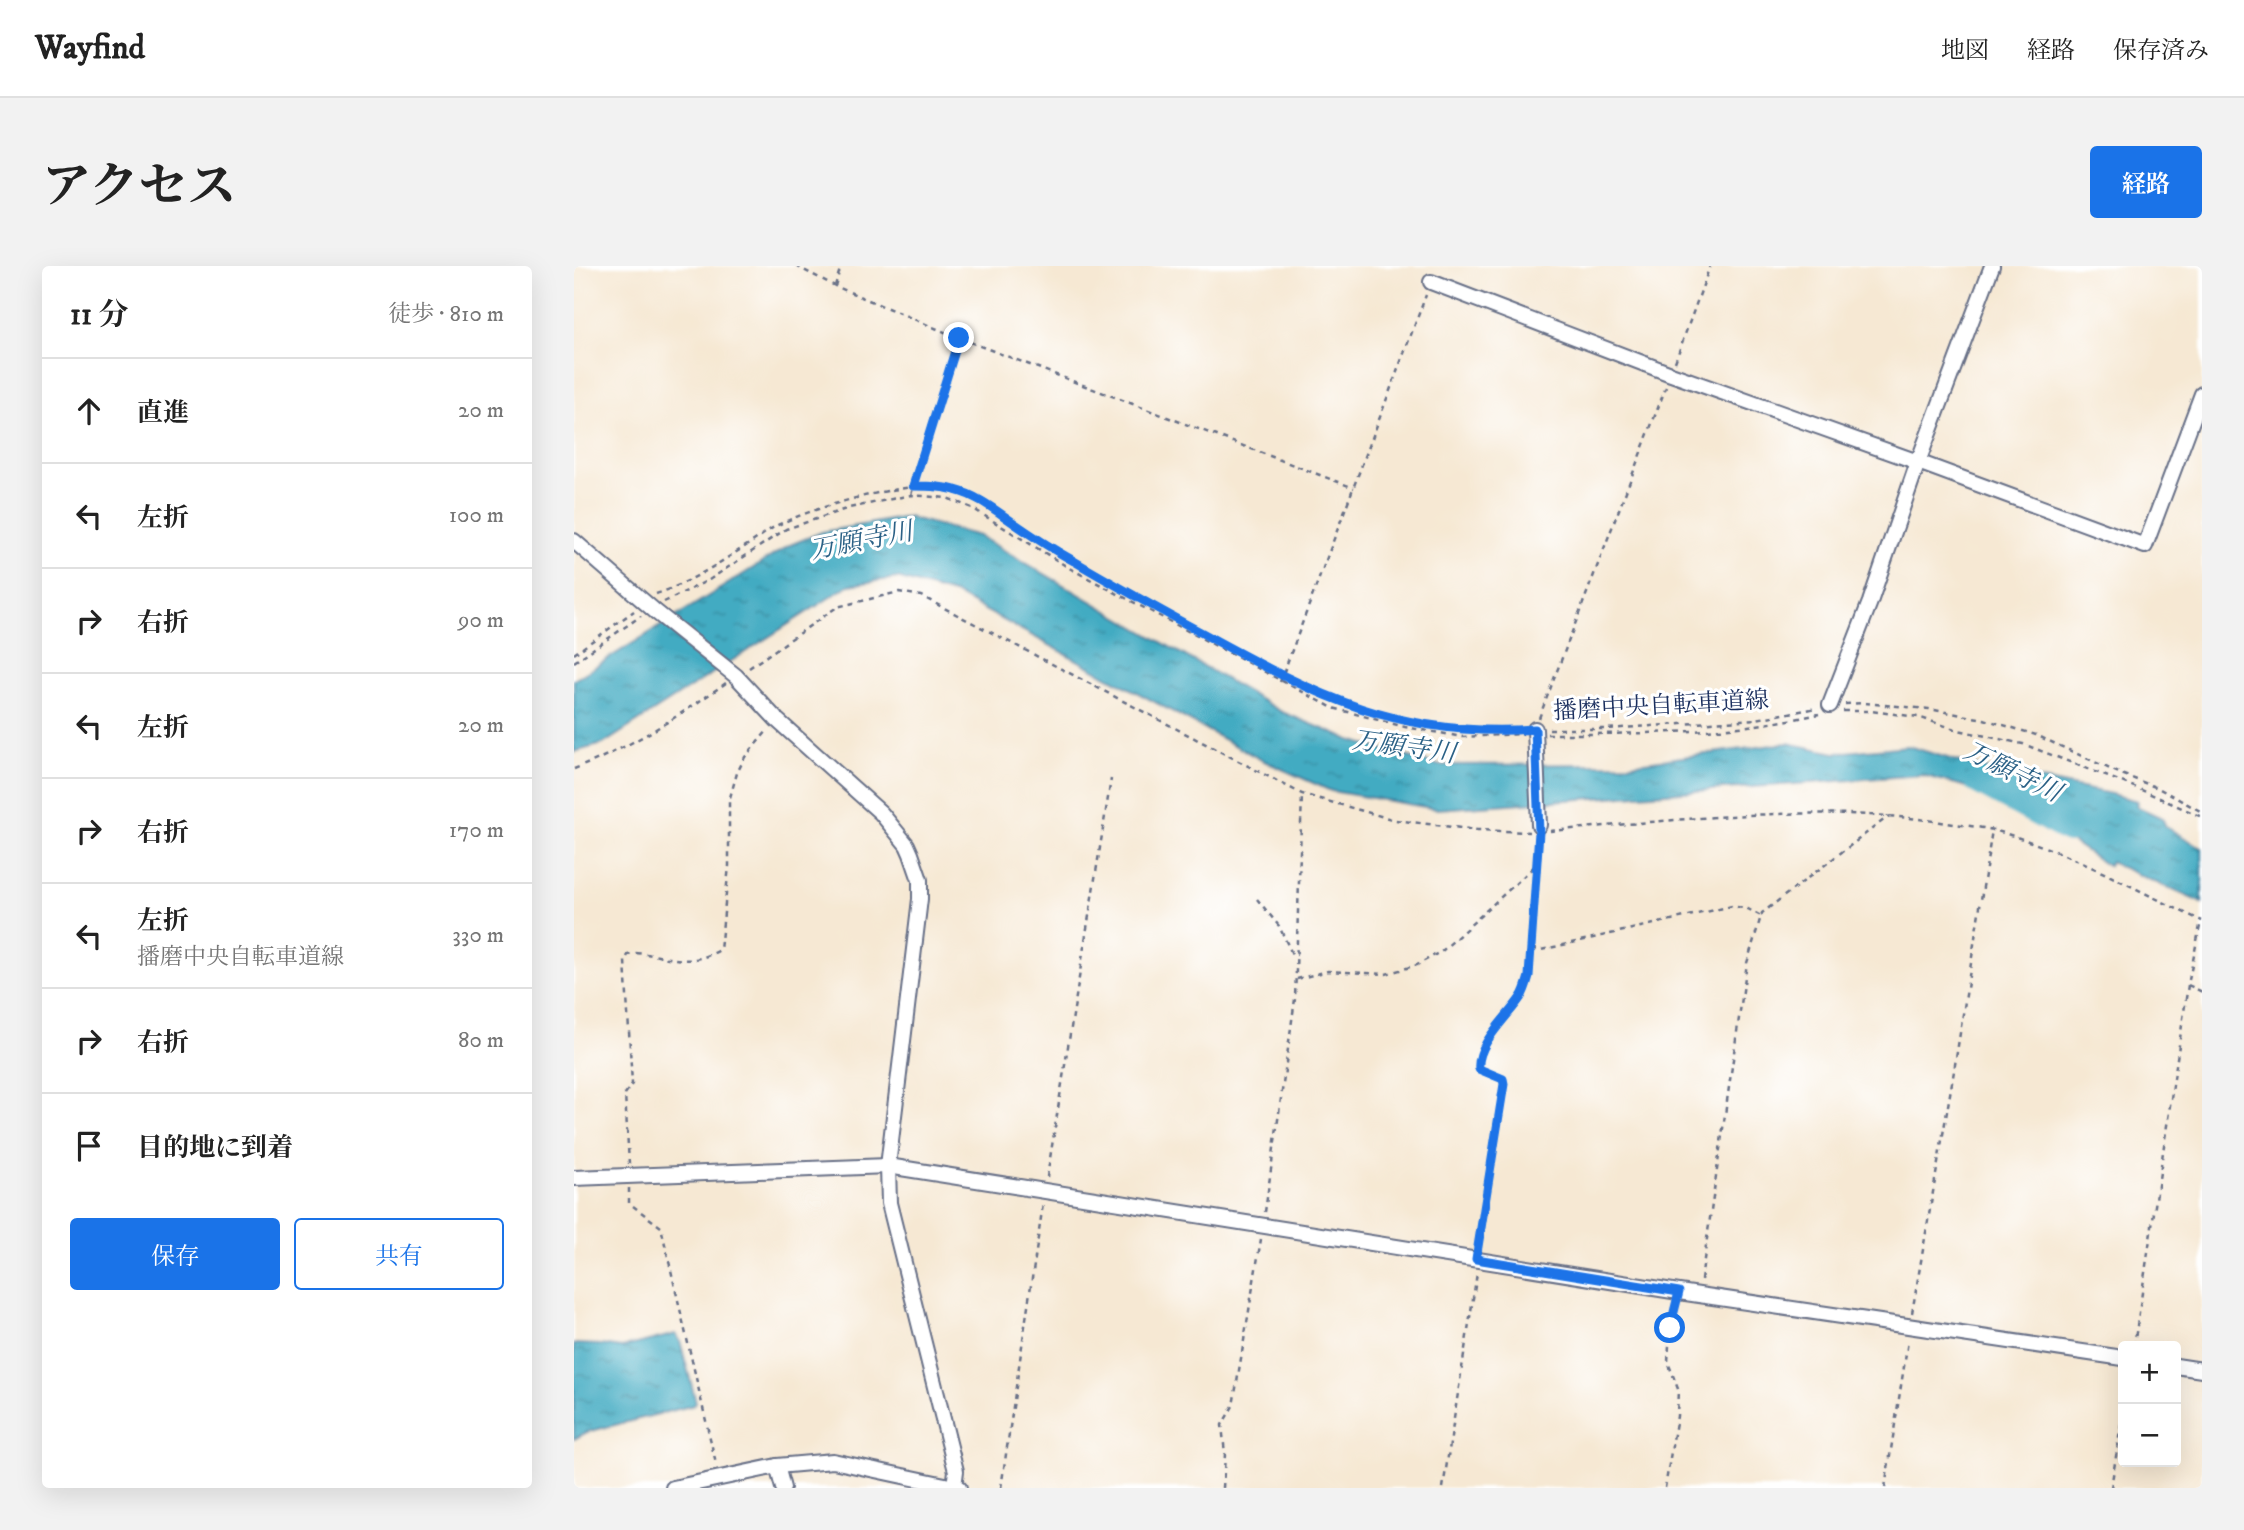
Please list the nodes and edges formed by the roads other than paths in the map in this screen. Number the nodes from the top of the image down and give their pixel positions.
1 (1992, 266) edge
2 (1431, 282) road end
3 (2202, 394) edge
4 (1918, 461) junction
5 (574, 541) edge
6 (1833, 709) road end
7 (1535, 735) road end
8 (1539, 829) road end
9 (888, 1166) junction
10 (574, 1178) edge
11 (2118, 1357) edge
12 (2181, 1367) edge
13 (2202, 1370) edge
14 (777, 1466) junction
15 (719, 1483) edge
16 (957, 1487) edge
17 (673, 1488) edge
18 (783, 1488) edge

1 - 4 street
2 - 4 street
3 - 4 street
4 - 6 street
5 - 9 street
7 - 8 street
9 - 10 street
9 - 11 street
9 - 16 street
12 - 13 street
14 - 15 street
14 - 16 street
14 - 18 street
15 - 17 street

